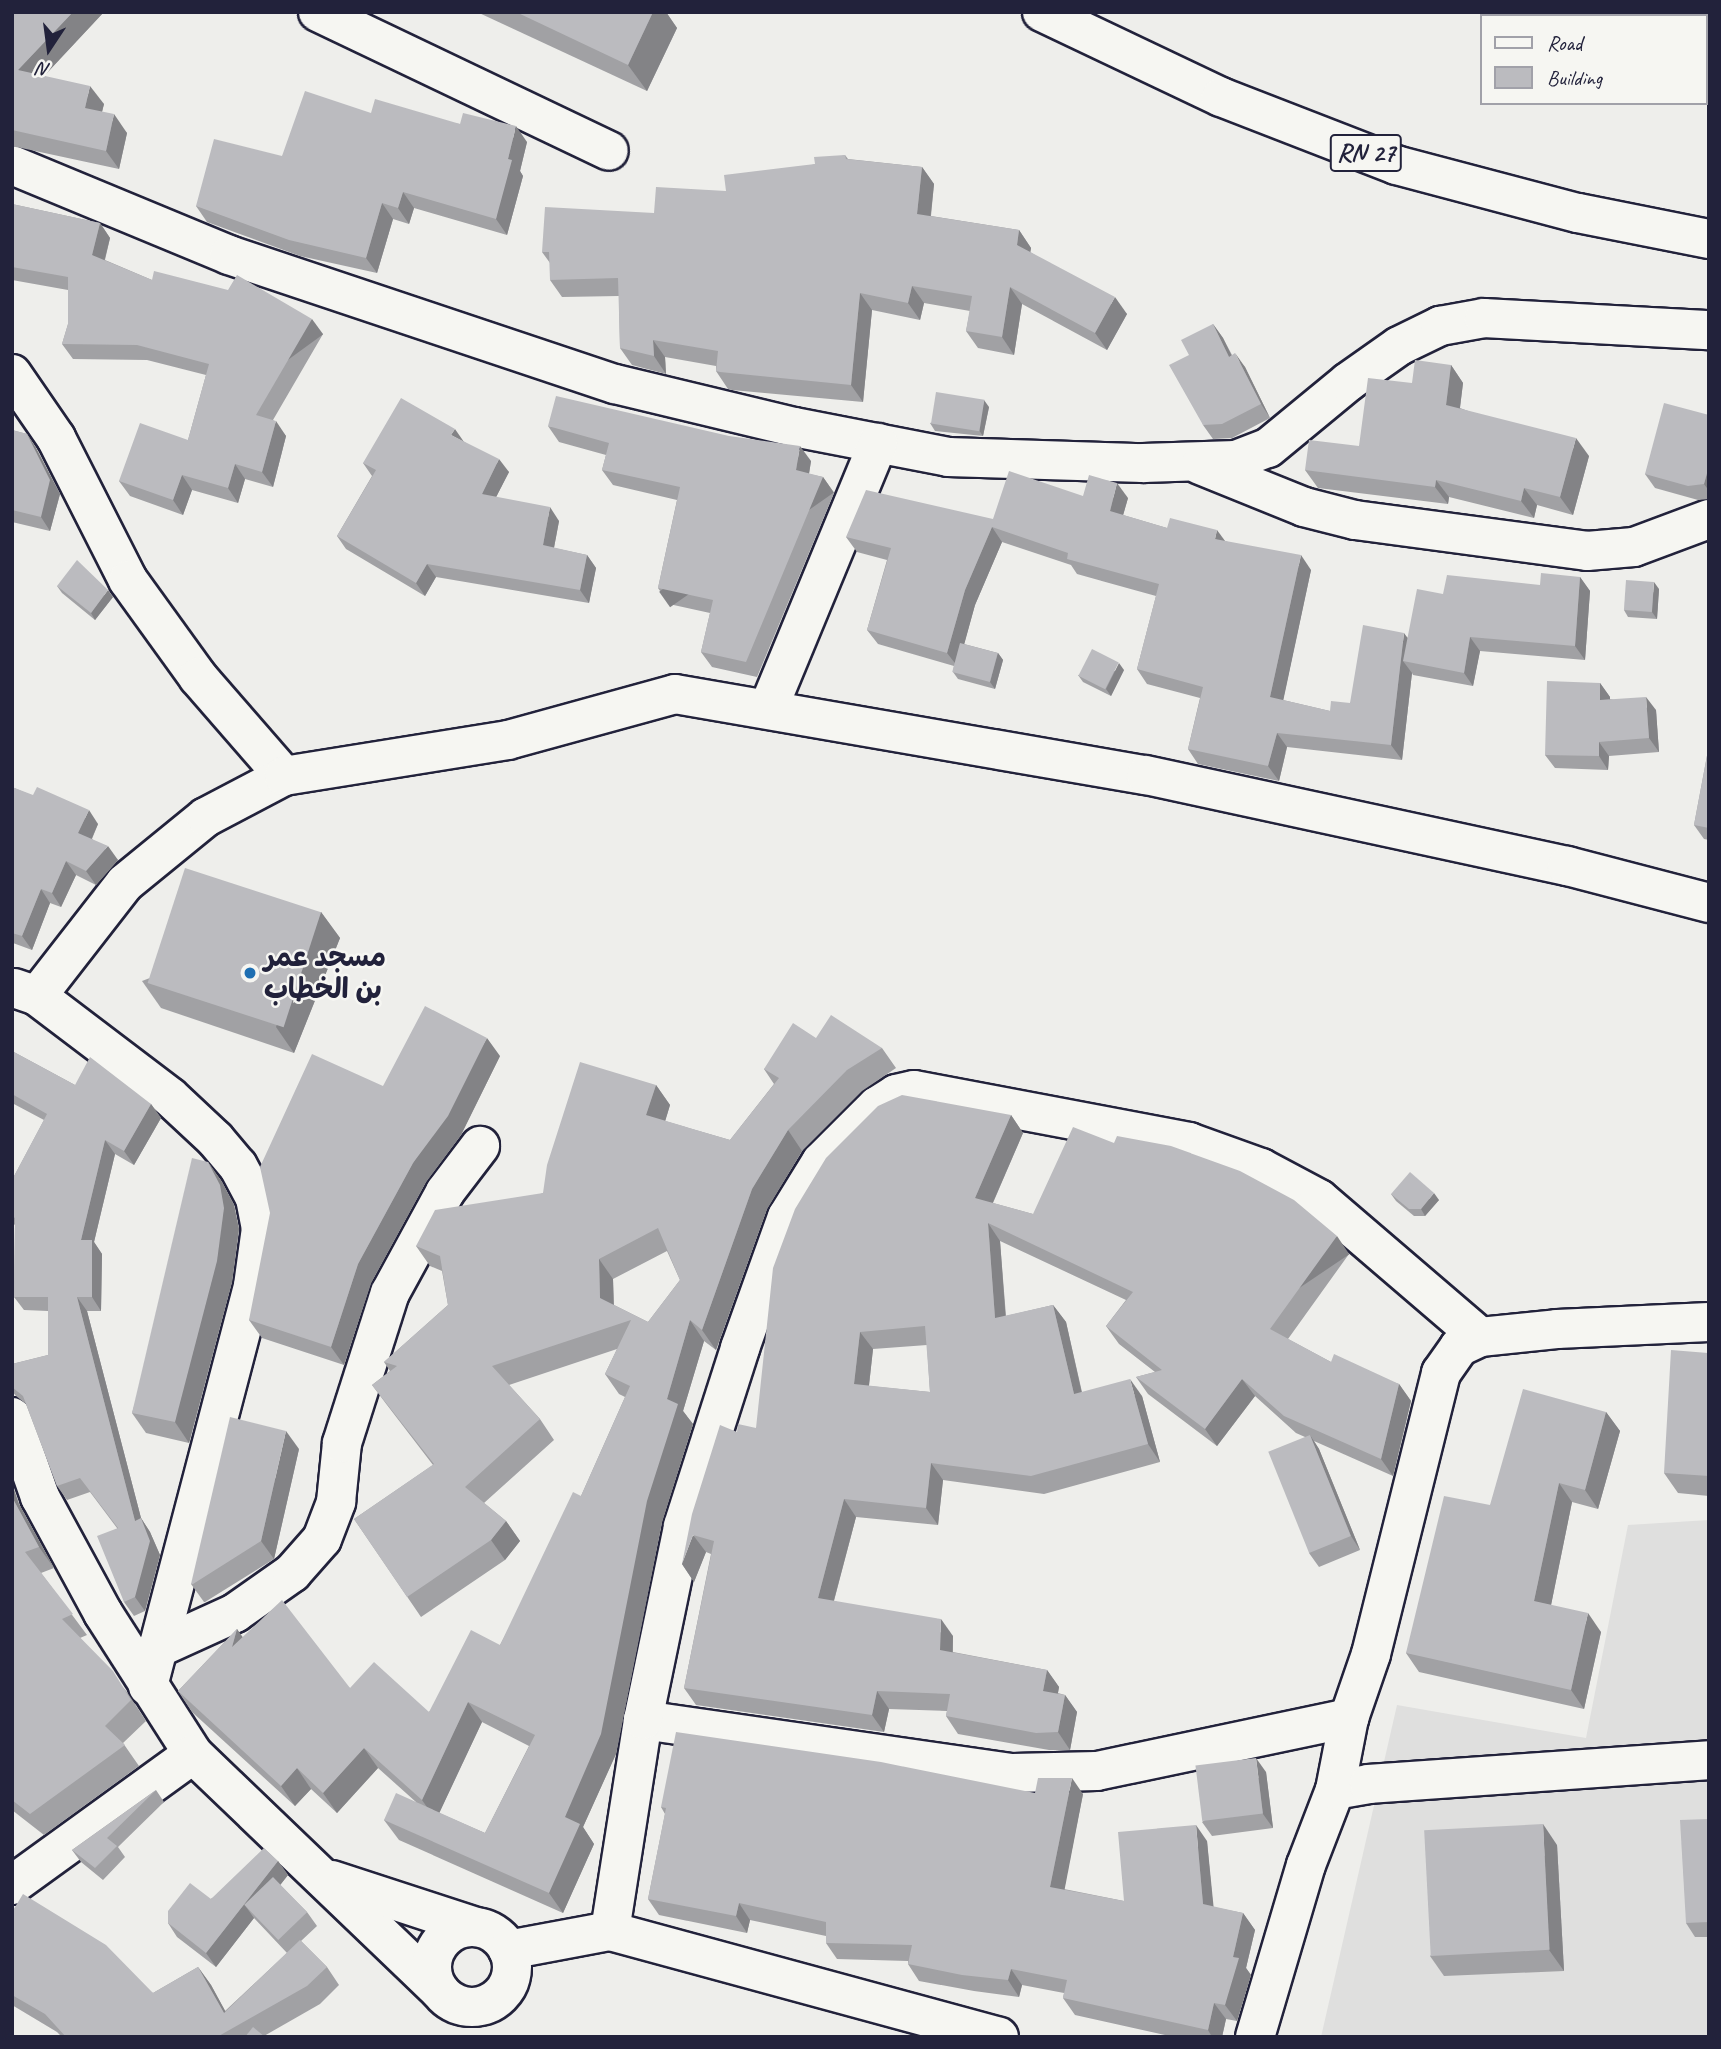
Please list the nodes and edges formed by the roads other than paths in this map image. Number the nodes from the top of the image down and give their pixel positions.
1 (318, 12) edge
2 (1042, 12) edge
3 (609, 151) dead end
4 (12, 165) edge
5 (1709, 239) edge
6 (1709, 330) edge
7 (12, 374) edge
8 (878, 443) junction
9 (1190, 461) junction
10 (1709, 519) edge
11 (768, 709) junction
12 (284, 776) junction
13 (1709, 903) edge
14 (25, 991) edge
15 (480, 1146) dead end
16 (1709, 1322) edge
17 (1480, 1337) junction
18 (12, 1417) edge
19 (156, 1649) junction
20 (148, 1686) junction
21 (1349, 1718) junction
22 (643, 1720) junction
23 (193, 1754) junction
24 (1709, 1760) edge
25 (1335, 1790) junction
26 (322, 1876) junction
27 (12, 1885) edge
28 (476, 1927) junction
29 (610, 1931) junction
30 (508, 1950) junction
31 (440, 1991) junction
32 (468, 2022) edge
33 (999, 2037) edge
34 (1255, 2037) edge

1 - 3 street
2 - 5 street, RN 27
4 - 8 street
6 - 9 street
7 - 12 street
8 - 9 street
8 - 11 street
9 - 10 street
11 - 12 street
11 - 13 street
12 - 14 street
14 - 19 street
15 - 19 street
16 - 17 street
17 - 21 street
17 - 22 street
18 - 20 street
19 - 20 street
20 - 23 street
21 - 22 street
21 - 25 street
22 - 29 street
23 - 26 street
23 - 27 street
24 - 25 street
25 - 34 street
26 - 28 street
26 - 31 street
28 - 30 street
28 - 31 street
29 - 30 street
29 - 33 street
30 - 32 street
31 - 32 street

